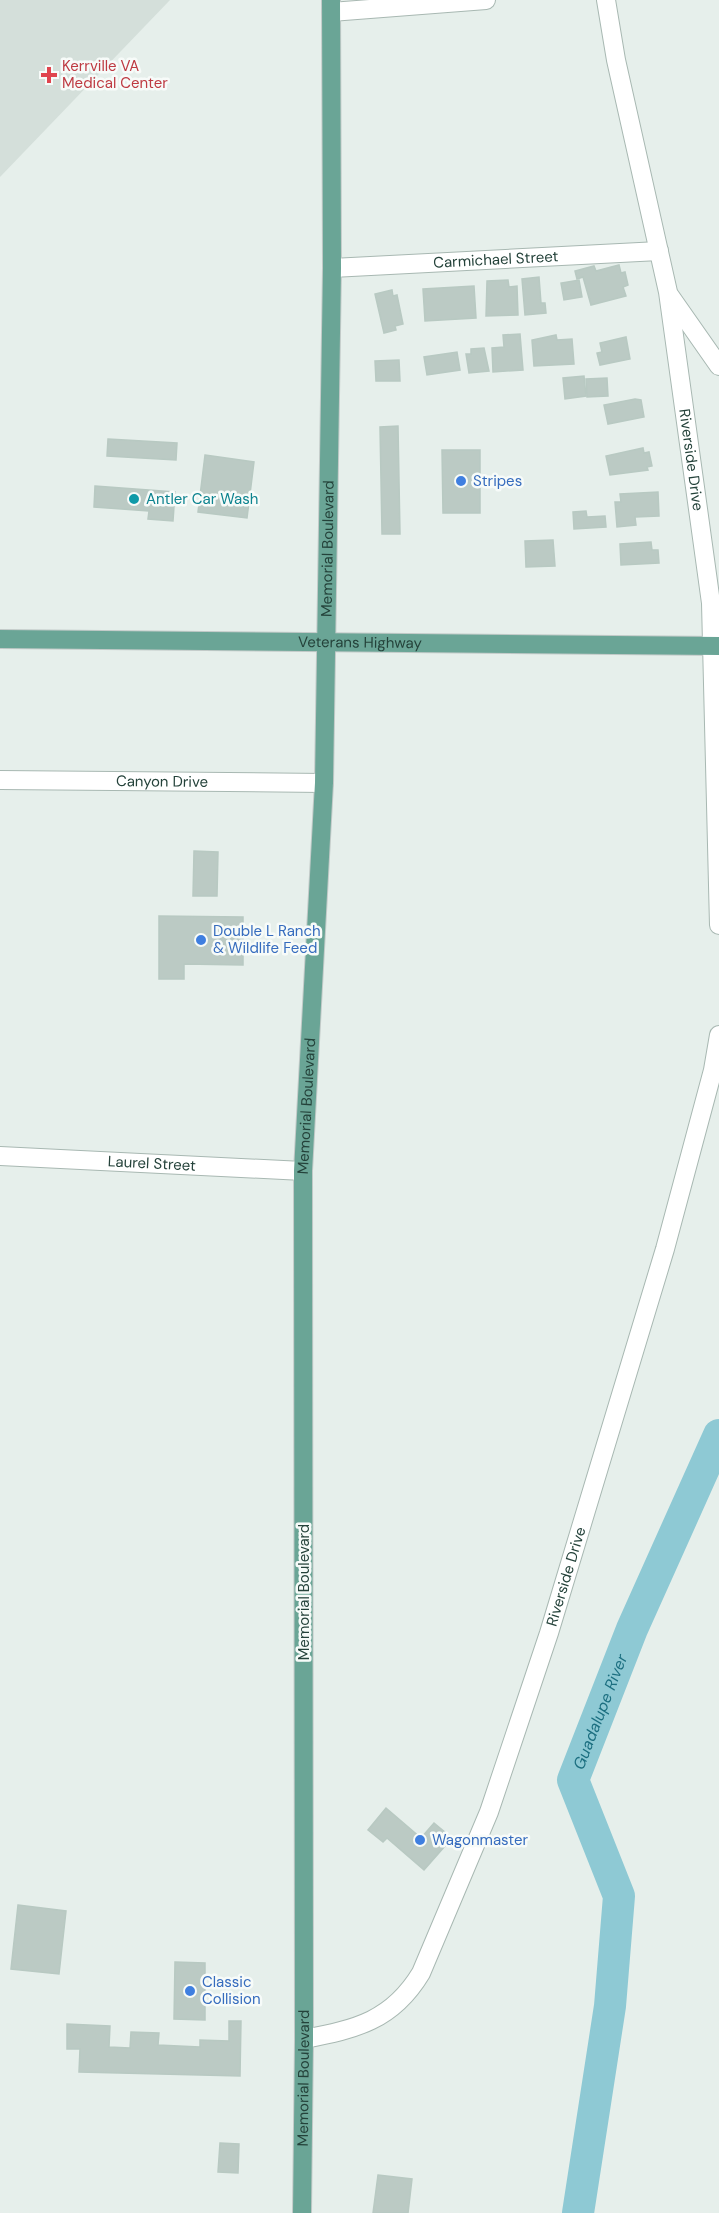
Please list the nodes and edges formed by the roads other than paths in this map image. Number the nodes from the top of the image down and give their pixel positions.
1 (486, 0) edge
2 (606, 0) edge
3 (331, 6) edge
4 (658, 251) junction
5 (332, 268) junction
6 (668, 292) junction
7 (719, 366) edge
8 (0, 639) edge
9 (324, 644) junction
10 (716, 647) edge
11 (0, 780) edge
12 (324, 783) junction
13 (719, 925) edge
14 (719, 1035) edge
15 (0, 1156) edge
16 (303, 1171) junction
17 (304, 2039) junction
18 (302, 2213) edge

1 - 3 street
2 - 4 street, Riverside Drive
3 - 5 main road, Memorial Boulevard
4 - 5 street, Carmichael Street
4 - 6 street, Riverside Drive
5 - 9 main road, Memorial Boulevard
6 - 7 street
6 - 10 street, Riverside Drive
8 - 9 main road, Veterans Highway
9 - 10 main road, Veterans Highway
9 - 12 main road, Memorial Boulevard
10 - 13 street, Riverside Drive
11 - 12 street, Canyon Drive
12 - 16 main road, Memorial Boulevard
14 - 17 street, Riverside Drive
15 - 16 street, Laurel Street
16 - 17 main road, Memorial Boulevard
17 - 18 main road, Memorial Boulevard

